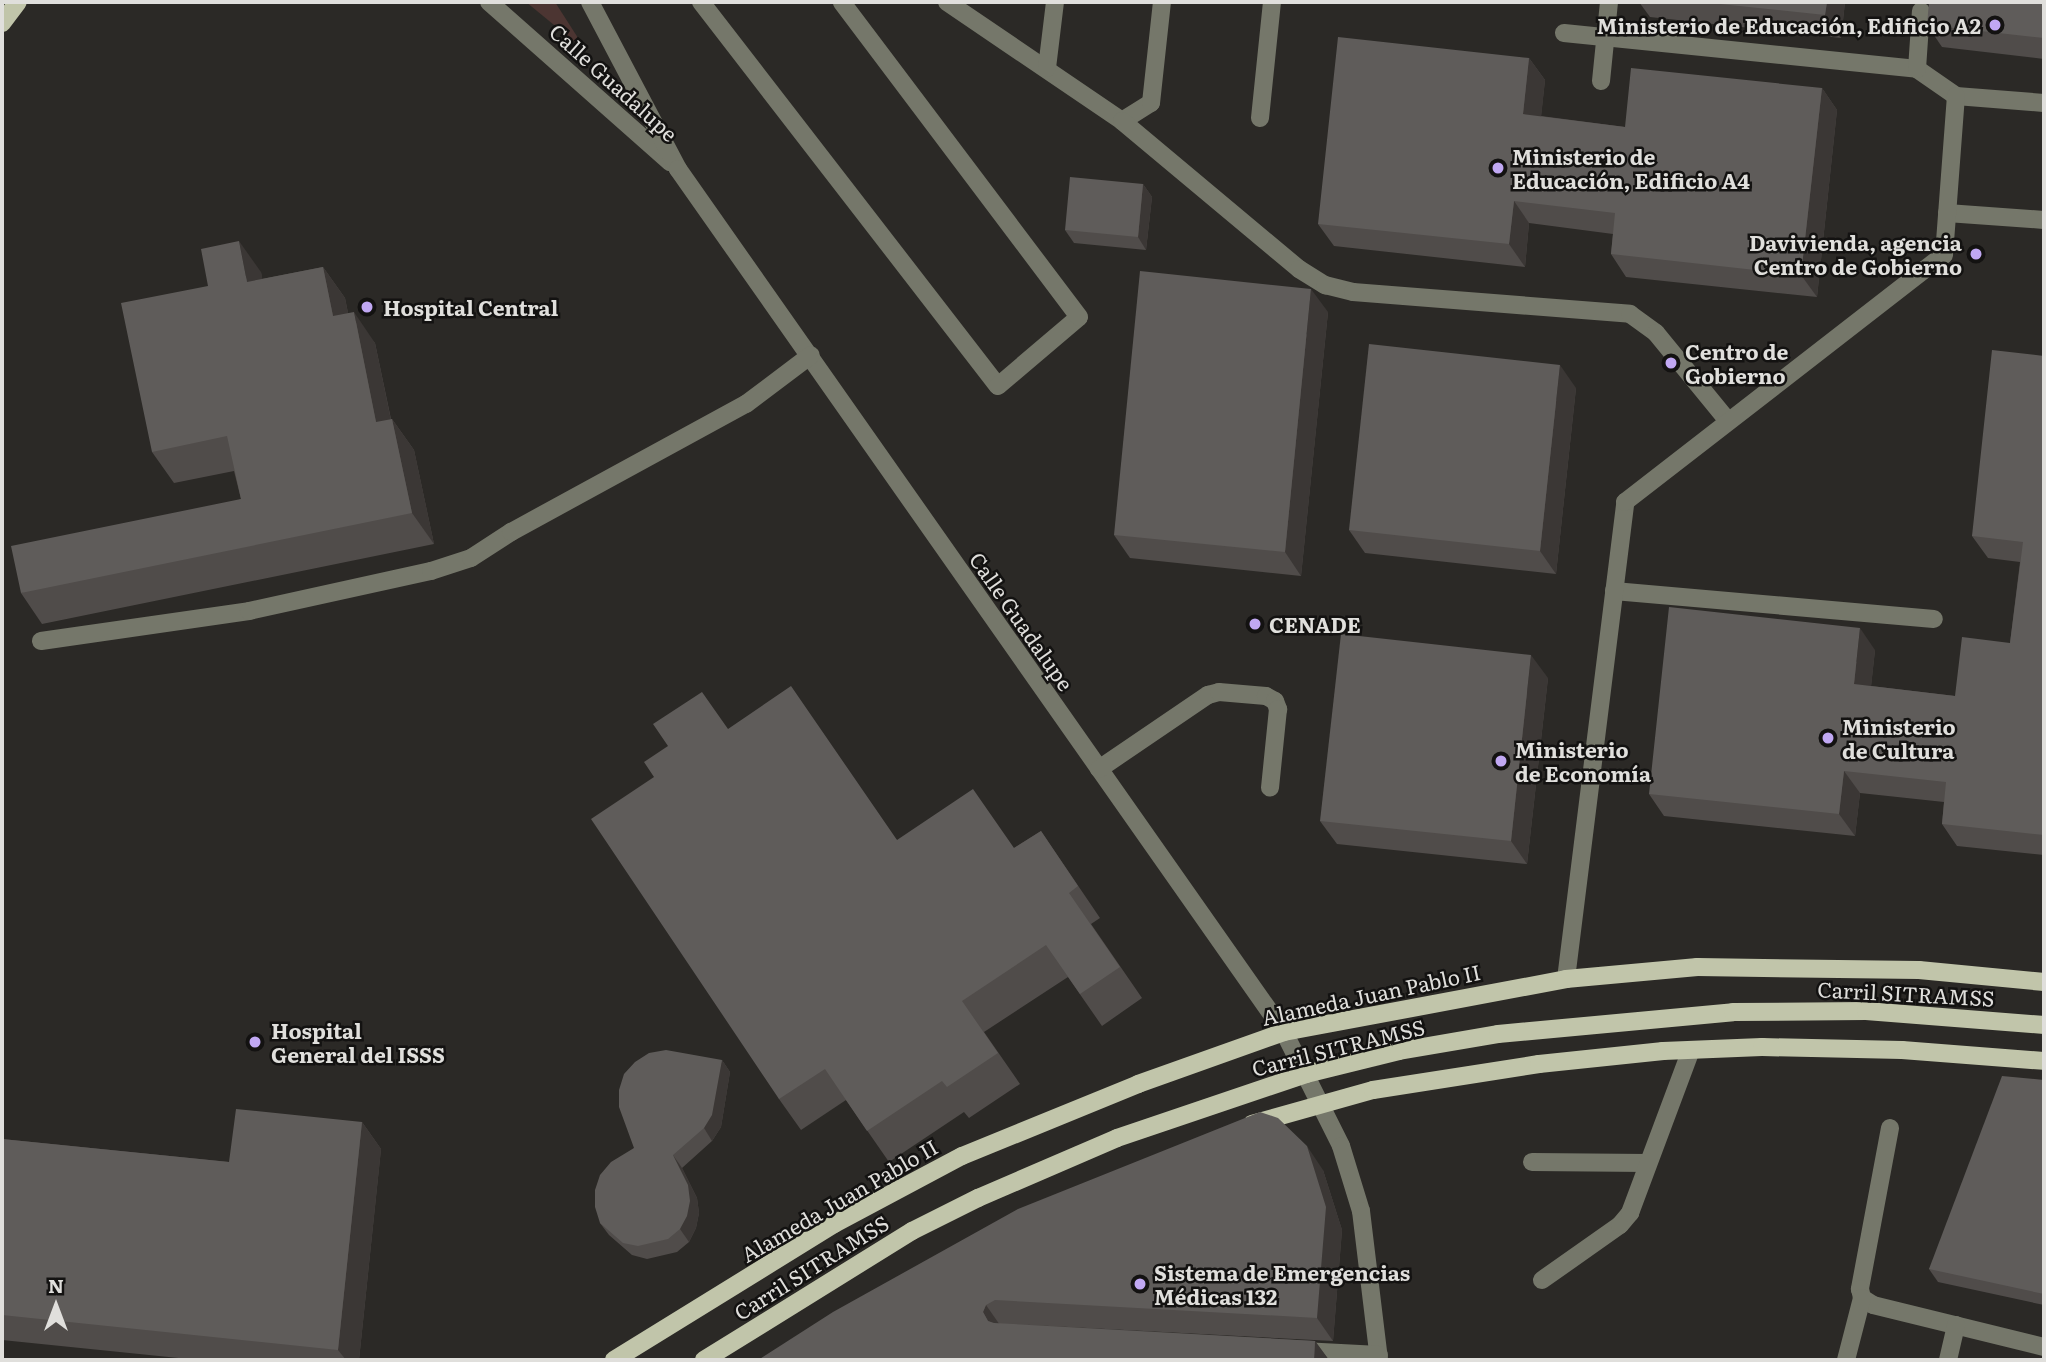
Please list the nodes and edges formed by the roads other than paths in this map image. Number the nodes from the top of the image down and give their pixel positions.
1 (18, 2) edge
2 (489, 2) edge
3 (701, 2) edge
4 (842, 2) edge
5 (947, 2) edge
6 (1055, 2) edge
7 (1162, 2) edge
8 (1272, 2) edge
9 (1609, 2) edge
10 (595, 4) edge
11 (1921, 11) dead end
12 (2, 23) edge
13 (1564, 33) dead end
14 (1605, 38) junction
15 (1047, 68) junction
16 (1917, 69) junction
17 (1601, 81) dead end
18 (1956, 96) junction
19 (2044, 103) edge
20 (1260, 118) dead end
21 (1122, 121) junction
22 (678, 169) junction
23 (1947, 213) junction
24 (2044, 220) edge
25 (811, 355) junction
26 (1728, 421) junction
27 (1614, 591) junction
28 (1934, 619) dead end
29 (41, 641) dead end
30 (1099, 769) junction
31 (1269, 788) dead end
32 (1566, 979) junction
33 (2044, 982) edge
34 (2044, 1024) edge
35 (1284, 1032) junction
36 (1690, 1050) junction
37 (2044, 1061) edge
38 (1306, 1074) junction
39 (1322, 1102) junction
40 (1890, 1128) dead end
41 (1239, 1129) edge
42 (1532, 1162) dead end
43 (1647, 1163) junction
44 (1542, 1280) dead end
45 (1863, 1298) junction
46 (1956, 1325) junction
47 (2044, 1347) edge
48 (1284, 1350) edge
49 (1379, 1358) edge
50 (614, 1360) edge
51 (704, 1360) edge
52 (1846, 1360) edge
53 (1948, 1360) edge

1 - 12 main road
2 - 22 street, Calle Guadalupe
3 - 4 street
5 - 15 street
6 - 15 street
7 - 21 street
8 - 20 street
9 - 14 street
10 - 22 street, Calle Guadalupe
11 - 16 street
13 - 14 street
14 - 16 street
14 - 17 street
15 - 21 street
16 - 18 street
18 - 19 street
18 - 23 street
21 - 26 street
22 - 25 street, Calle Guadalupe
23 - 24 street
23 - 26 street
25 - 29 street
25 - 30 street, Calle Guadalupe
26 - 27 street
27 - 28 street
27 - 32 street
30 - 31 street
30 - 35 street, Calle Guadalupe
32 - 33 main road, Alameda Juan Pablo II
32 - 35 main road, Alameda Juan Pablo II
34 - 38 main road, Carril SITRAMSS
35 - 38 street, Calle Guadalupe
35 - 50 main road, Alameda Juan Pablo II
36 - 37 main road
36 - 39 main road
36 - 43 street
38 - 39 street, Calle Guadalupe
38 - 51 main road, Carril SITRAMSS
39 - 41 main road
39 - 49 street, Calle Guadalupe
40 - 45 street
42 - 43 street
43 - 44 street
45 - 46 street
45 - 52 street
46 - 47 street
46 - 53 street
48 - 49 street

